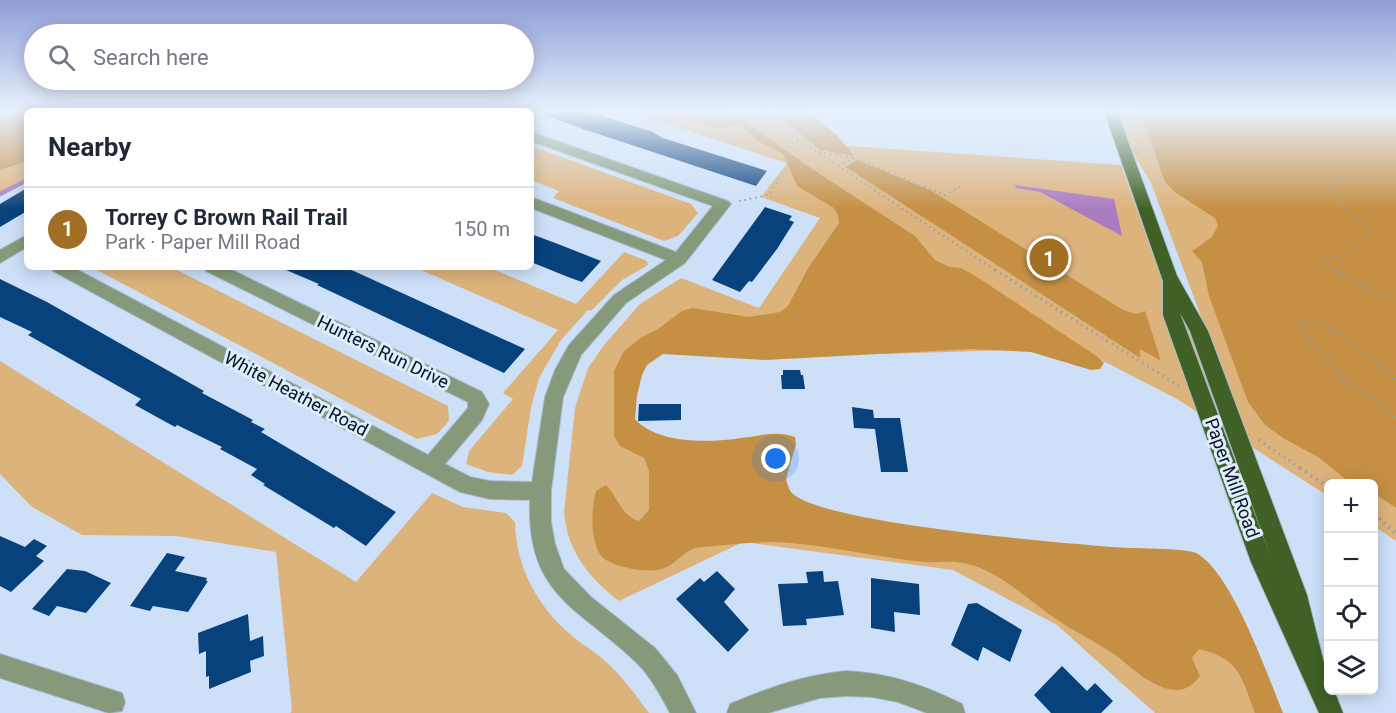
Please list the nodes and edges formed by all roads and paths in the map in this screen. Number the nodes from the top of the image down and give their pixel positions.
1 (554, 144) edge
2 (791, 144) edge
3 (805, 144) edge
4 (1122, 144) edge
5 (816, 151) junction
6 (855, 158) junction
7 (838, 166) junction
8 (1396, 182) edge
9 (960, 186) dead end
10 (739, 201) dead end
11 (534, 203) edge
12 (24, 245) edge
13 (0, 257) edge
14 (679, 259) junction
15 (65, 270) edge
16 (218, 270) edge
17 (1396, 296) edge
18 (1396, 379) edge
19 (1188, 391) dead end
20 (1396, 418) edge
21 (1249, 434) dead end
22 (431, 467) junction
23 (1324, 484) edge
24 (541, 491) junction
25 (1378, 517) edge
26 (1396, 533) edge
27 (0, 666) edge
28 (113, 702) dead end
29 (684, 713) edge
30 (739, 713) edge
31 (952, 713) edge
32 (1331, 713) edge

1 - 14 street
2 - 10 path
3 - 5 path
4 - 32 main road, Paper Mill Road
5 - 6 path
5 - 7 path
6 - 7 path
6 - 9 path
7 - 19 path
8 - 17 path
11 - 14 street
12 - 13 street
14 - 24 street
15 - 22 street, White Heather Road
16 - 22 street, Hunters Run Drive
18 - 20 path
21 - 23 path
22 - 24 street, White Heather Road
24 - 29 street
25 - 26 path
27 - 28 street
30 - 31 street

